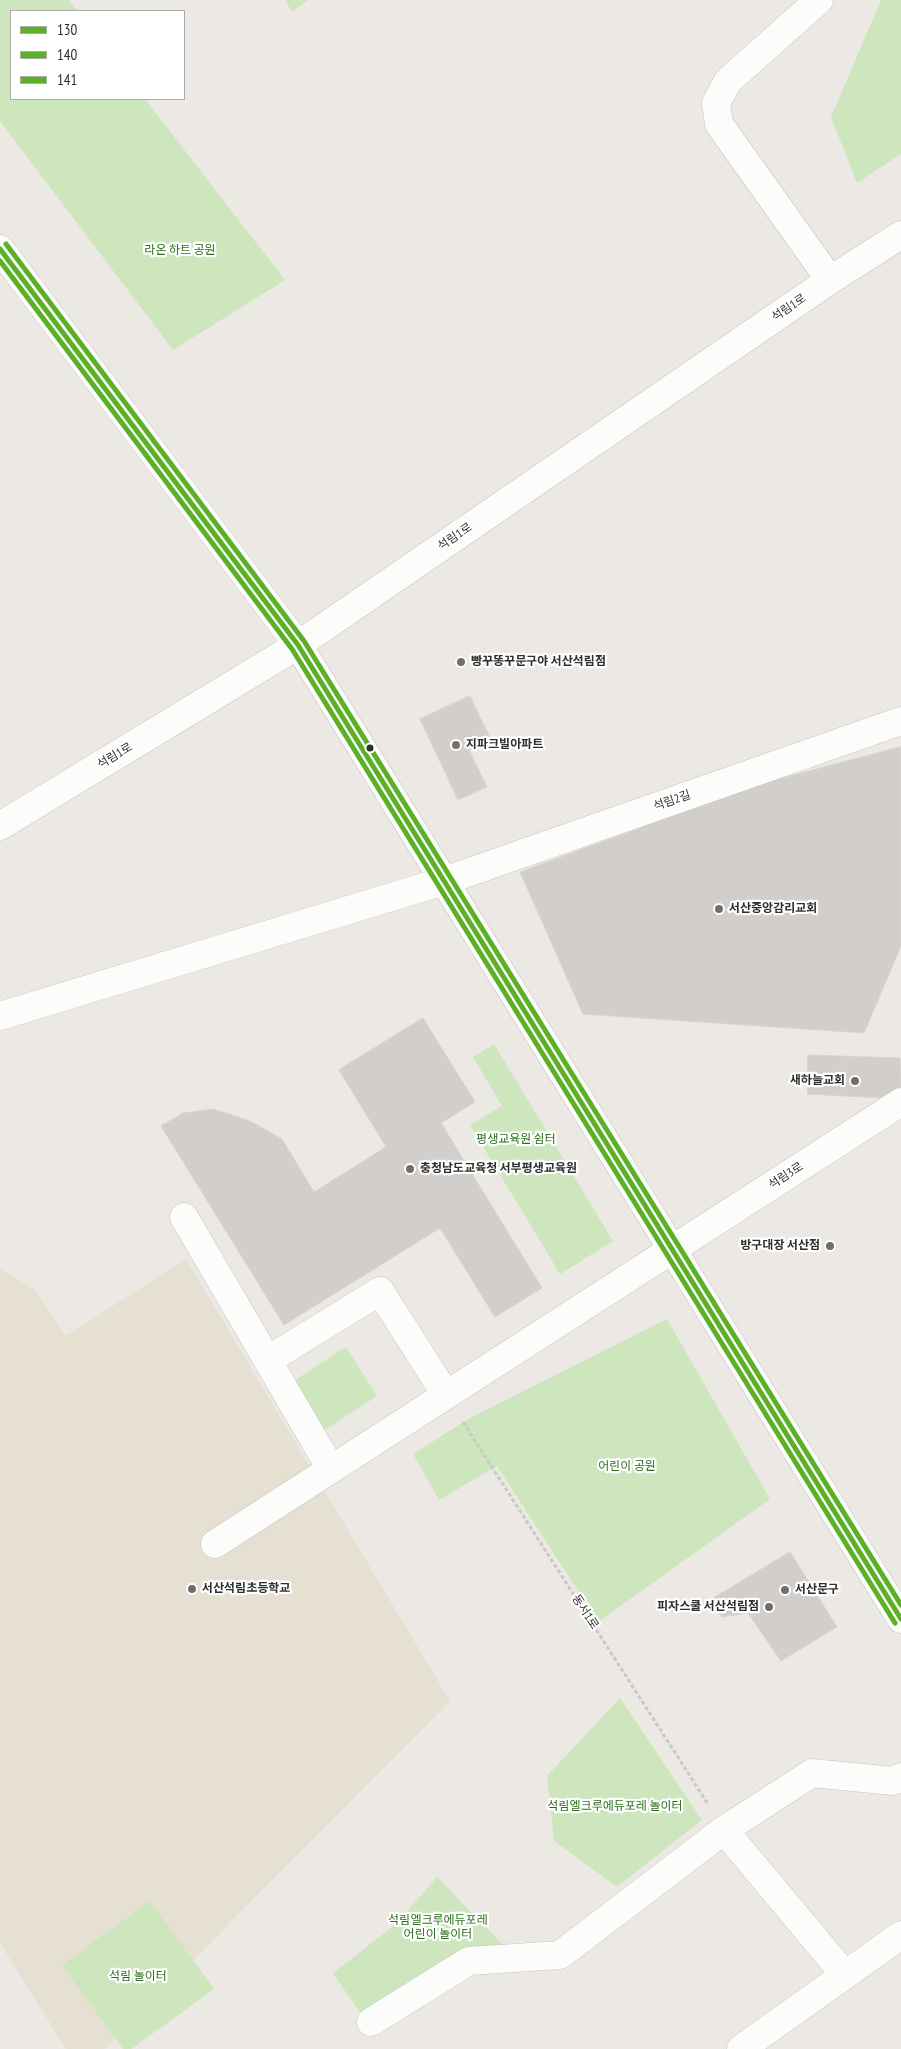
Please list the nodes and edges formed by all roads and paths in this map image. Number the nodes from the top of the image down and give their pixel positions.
1 (819, 0) edge
2 (901, 235) edge
3 (0, 248) edge
4 (830, 280) junction
5 (298, 645) junction
6 (901, 721) edge
7 (0, 826) edge
8 (444, 881) junction
9 (0, 1016) edge
10 (901, 1102) edge
11 (184, 1217) dead end
12 (672, 1249) junction
13 (268, 1360) junction
14 (446, 1395) junction
15 (331, 1469) junction
16 (215, 1544) dead end
17 (901, 1619) edge
18 (901, 1777) edge
19 (724, 1830) junction
20 (901, 1935) edge
21 (845, 1975) junction
22 (370, 2022) dead end
23 (741, 2049) edge

1 - 4 street
2 - 4 street, 석림1로
3 - 5 street
4 - 5 street, 석림1로
5 - 7 street, 석림1로
5 - 8 street
6 - 8 street, 석림2길
8 - 9 street
8 - 12 street
10 - 12 street, 석림3로
11 - 13 street
12 - 14 street
12 - 17 street
13 - 14 street
13 - 15 street
14 - 15 street
14 - 19 path, 동서1로
15 - 16 street
18 - 19 street
19 - 21 street
19 - 22 street
20 - 21 street
21 - 23 street

